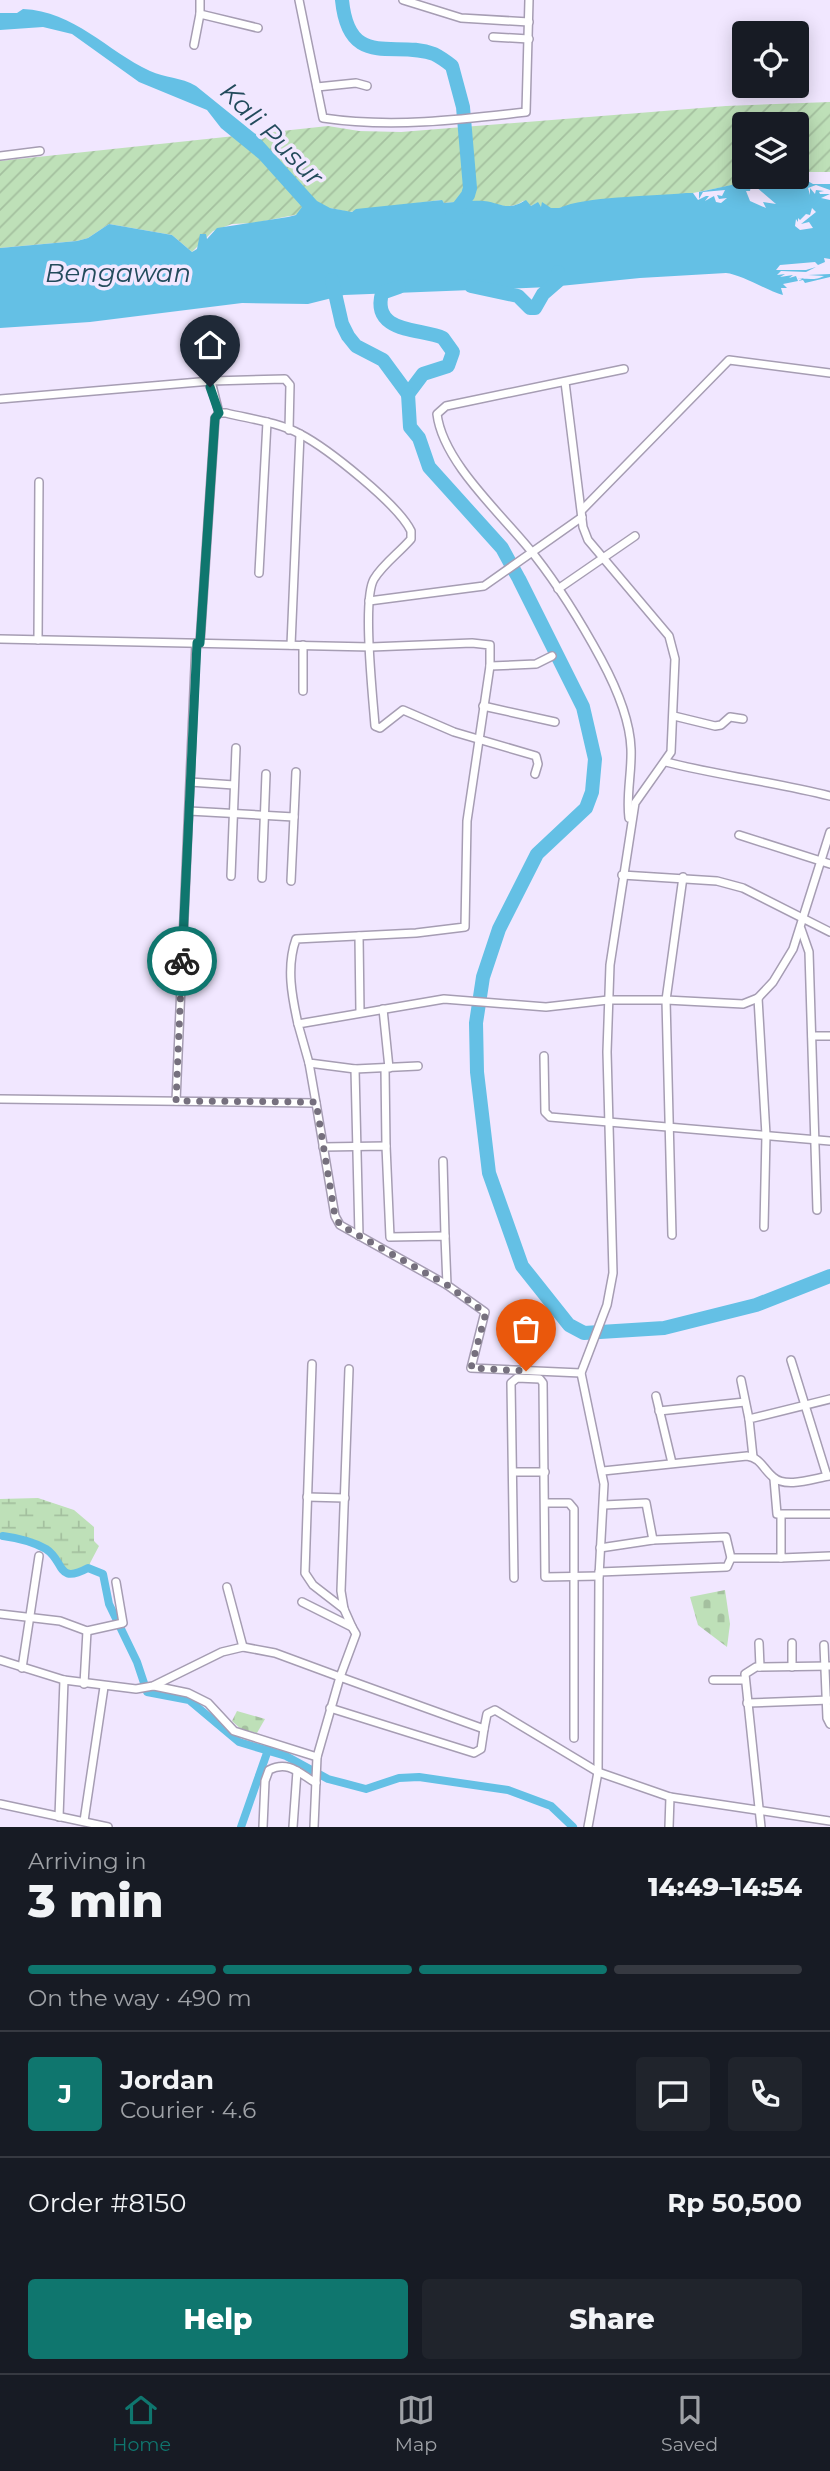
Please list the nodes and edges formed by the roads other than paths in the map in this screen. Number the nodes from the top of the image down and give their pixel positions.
1 (200, 0) edge
2 (299, 0) edge
3 (403, 0) edge
4 (529, 0) edge
5 (200, 13) junction
6 (529, 23) junction
7 (258, 28) dead end
8 (493, 37) dead end
9 (529, 39) junction
10 (194, 45) dead end
11 (367, 86) dead end
12 (317, 87) junction
13 (40, 151) dead end
14 (0, 156) edge
15 (624, 369) dead end
16 (830, 373) edge
17 (211, 381) junction
18 (565, 382) junction
19 (0, 399) edge
20 (219, 413) junction
21 (267, 422) junction
22 (289, 430) junction
23 (300, 434) junction
24 (39, 482) dead end
25 (582, 514) junction
26 (635, 536) dead end
27 (533, 553) junction
28 (601, 558) junction
29 (259, 573) dead end
30 (558, 589) junction
31 (369, 601) junction
32 (0, 639) edge
33 (38, 640) junction
34 (198, 643) junction
35 (290, 645) junction
36 (303, 645) junction
37 (371, 647) junction
38 (552, 656) dead end
39 (490, 666) junction
40 (303, 691) dead end
41 (483, 706) junction
42 (674, 716) junction
43 (743, 719) dead end
44 (555, 722) dead end
45 (478, 738) junction
46 (236, 748) dead end
47 (666, 762) junction
48 (296, 772) dead end
49 (266, 774) dead end
50 (535, 774) dead end
51 (190, 782) junction
52 (234, 785) junction
53 (830, 796) edge
54 (189, 811) junction
55 (234, 814) junction
56 (264, 815) junction
57 (294, 817) junction
58 (629, 825) junction
59 (830, 832) edge
60 (739, 835) dead end
61 (827, 863) edge
62 (622, 875) junction
63 (231, 876) dead end
64 (683, 877) junction
65 (262, 878) dead end
66 (291, 881) dead end
67 (805, 919) junction
68 (801, 929) junction
69 (830, 932) edge
70 (359, 936) junction
71 (758, 998) junction
72 (666, 999) junction
73 (608, 1000) junction
74 (383, 1010) junction
75 (360, 1012) junction
76 (299, 1024) junction
77 (811, 1036) junction
78 (830, 1036) edge
79 (544, 1056) dead end
80 (309, 1063) junction
81 (418, 1066) dead end
82 (387, 1068) junction
83 (355, 1069) junction
84 (0, 1098) edge
85 (176, 1101) junction
86 (316, 1102) junction
87 (609, 1122) junction
88 (668, 1128) junction
89 (766, 1135) junction
90 (815, 1139) junction
91 (830, 1141) edge
92 (357, 1146) junction
93 (386, 1146) junction
94 (323, 1147) junction
95 (443, 1161) dead end
96 (817, 1210) dead end
97 (764, 1227) dead end
98 (672, 1235) dead end
99 (445, 1236) junction
100 (359, 1237) junction
101 (390, 1237) junction
102 (388, 1253) junction
103 (447, 1285) junction
104 (791, 1360) dead end
105 (312, 1364) dead end
106 (349, 1369) dead end
107 (581, 1373) junction
108 (741, 1380) dead end
109 (656, 1396) dead end
110 (830, 1399) edge
111 (746, 1402) junction
112 (805, 1407) junction
113 (659, 1411) junction
114 (749, 1419) junction
115 (753, 1457) junction
116 (672, 1463) junction
117 (603, 1471) junction
118 (513, 1472) junction
119 (545, 1472) junction
120 (829, 1476) edge
121 (774, 1479) junction
122 (307, 1497) junction
123 (345, 1498) junction
124 (545, 1503) junction
125 (604, 1504) junction
126 (830, 1514) edge
127 (781, 1516) junction
128 (653, 1540) junction
129 (600, 1548) junction
130 (39, 1556) dead end
131 (830, 1556) edge
132 (731, 1558) junction
133 (781, 1558) junction
134 (599, 1574) junction
135 (572, 1576) junction
136 (513, 1578) dead end
137 (116, 1582) dead end
138 (228, 1587) dead end
139 (302, 1602) dead end
140 (344, 1609) junction
141 (0, 1614) edge
142 (31, 1615) junction
143 (352, 1627) junction
144 (87, 1631) junction
145 (759, 1643) dead end
146 (792, 1643) dead end
147 (824, 1645) dead end
148 (243, 1647) junction
149 (0, 1660) edge
150 (827, 1666) edge
151 (760, 1667) junction
152 (792, 1667) junction
153 (22, 1668) junction
154 (340, 1677) junction
155 (64, 1680) junction
156 (713, 1680) dead end
157 (745, 1680) junction
158 (84, 1684) junction
159 (104, 1687) junction
160 (149, 1687) junction
161 (828, 1700) edge
162 (747, 1703) junction
163 (330, 1708) junction
164 (830, 1724) edge
165 (484, 1729) junction
166 (574, 1738) dead end
167 (317, 1760) junction
168 (297, 1771) junction
169 (598, 1772) junction
170 (316, 1779) junction
171 (670, 1797) junction
172 (0, 1804) edge
173 (760, 1812) junction
174 (60, 1817) junction
175 (84, 1821) junction
176 (830, 1821) edge
177 (108, 1827) edge
178 (263, 1827) edge
179 (293, 1827) edge
180 (314, 1827) edge
181 (588, 1827) edge
182 (669, 1827) edge
183 (761, 1827) edge

1 - 5 street
2 - 12 street
3 - 6 street
4 - 6 street
5 - 7 street
5 - 10 street
6 - 9 street
8 - 9 street
9 - 12 street
11 - 12 street
13 - 14 street
15 - 18 street
16 - 25 street
17 - 19 street
17 - 20 street
17 - 22 street
18 - 25 street
18 - 27 street
20 - 21 street
20 - 34 street
21 - 22 street
21 - 29 street
22 - 23 street
23 - 31 street
23 - 35 street
24 - 33 street
25 - 27 street
25 - 28 street
26 - 28 street
27 - 30 street
27 - 31 street
28 - 30 street
28 - 42 street
30 - 58 street
31 - 37 street
32 - 33 street
33 - 34 street
34 - 35 street
34 - 51 street
35 - 36 street
36 - 37 street
36 - 40 street
37 - 39 street
37 - 45 street
38 - 39 street
39 - 41 street
41 - 44 street
41 - 45 street
42 - 43 street
42 - 47 street
45 - 50 street
45 - 70 street
46 - 52 street
47 - 53 street
47 - 58 street
48 - 57 street
49 - 56 street
51 - 52 street
51 - 54 street
52 - 55 street
54 - 55 street
54 - 85 street
55 - 56 street
55 - 63 street
56 - 57 street
56 - 65 street
57 - 66 street
58 - 62 street
59 - 61 street
60 - 61 street
61 - 67 street
62 - 64 street
62 - 73 street
64 - 67 street
64 - 72 street
67 - 68 street
67 - 69 street
68 - 71 street
68 - 77 street
70 - 75 street
70 - 76 street
71 - 72 street
71 - 89 street
72 - 73 street
72 - 88 street
73 - 74 street
73 - 87 street
74 - 75 street
74 - 82 street
75 - 76 street
76 - 80 street
77 - 78 street
77 - 90 street
79 - 87 street
80 - 83 street
80 - 86 street
81 - 82 street
82 - 83 street
82 - 93 street
83 - 92 street
84 - 85 street
85 - 86 street
86 - 94 street
87 - 88 street
87 - 107 street
88 - 89 street
88 - 98 street
89 - 90 street
89 - 97 street
90 - 91 street
90 - 96 street
92 - 93 street
92 - 94 street
92 - 100 street
93 - 101 street
94 - 100 street
95 - 99 street
99 - 101 street
99 - 103 street
100 - 102 street
101 - 102 street
102 - 103 street
103 - 107 street
104 - 112 street
105 - 122 street
106 - 123 street
107 - 117 street
108 - 111 street
109 - 113 street
110 - 112 street
111 - 113 street
111 - 114 street
112 - 114 street
112 - 120 street
113 - 116 street
114 - 115 street
115 - 116 street
115 - 121 street
116 - 117 street
117 - 125 street
118 - 119 street
118 - 119 street
118 - 136 street
119 - 124 street
120 - 121 street
121 - 127 street
122 - 123 street
122 - 140 street
123 - 140 street
124 - 135 street
124 - 135 street
125 - 128 street
125 - 129 street
126 - 127 street
127 - 133 street
128 - 129 street
128 - 132 street
129 - 134 street
130 - 142 street
131 - 133 street
132 - 133 street
132 - 134 street
134 - 135 street
134 - 169 street
135 - 166 street
137 - 144 street
138 - 148 street
139 - 143 street
140 - 143 street
141 - 142 street
142 - 144 street
142 - 153 street
143 - 154 street
144 - 158 street
145 - 151 street
146 - 152 street
147 - 150 street
148 - 154 street
148 - 160 street
149 - 153 street
150 - 152 street
150 - 161 street
151 - 152 street
151 - 157 street
153 - 155 street
154 - 163 street
154 - 165 street
155 - 158 street
155 - 174 street
156 - 157 street
157 - 162 street
158 - 159 street
159 - 160 street
159 - 175 street
160 - 167 street
161 - 162 street
161 - 164 street
162 - 173 street
163 - 165 street
163 - 167 street
165 - 169 street
167 - 170 street
168 - 170 street
168 - 178 street
168 - 179 street
169 - 171 street
169 - 181 street
170 - 180 street
171 - 173 street
171 - 182 street
172 - 174 street
173 - 176 street
173 - 183 street
174 - 175 street
175 - 177 street

